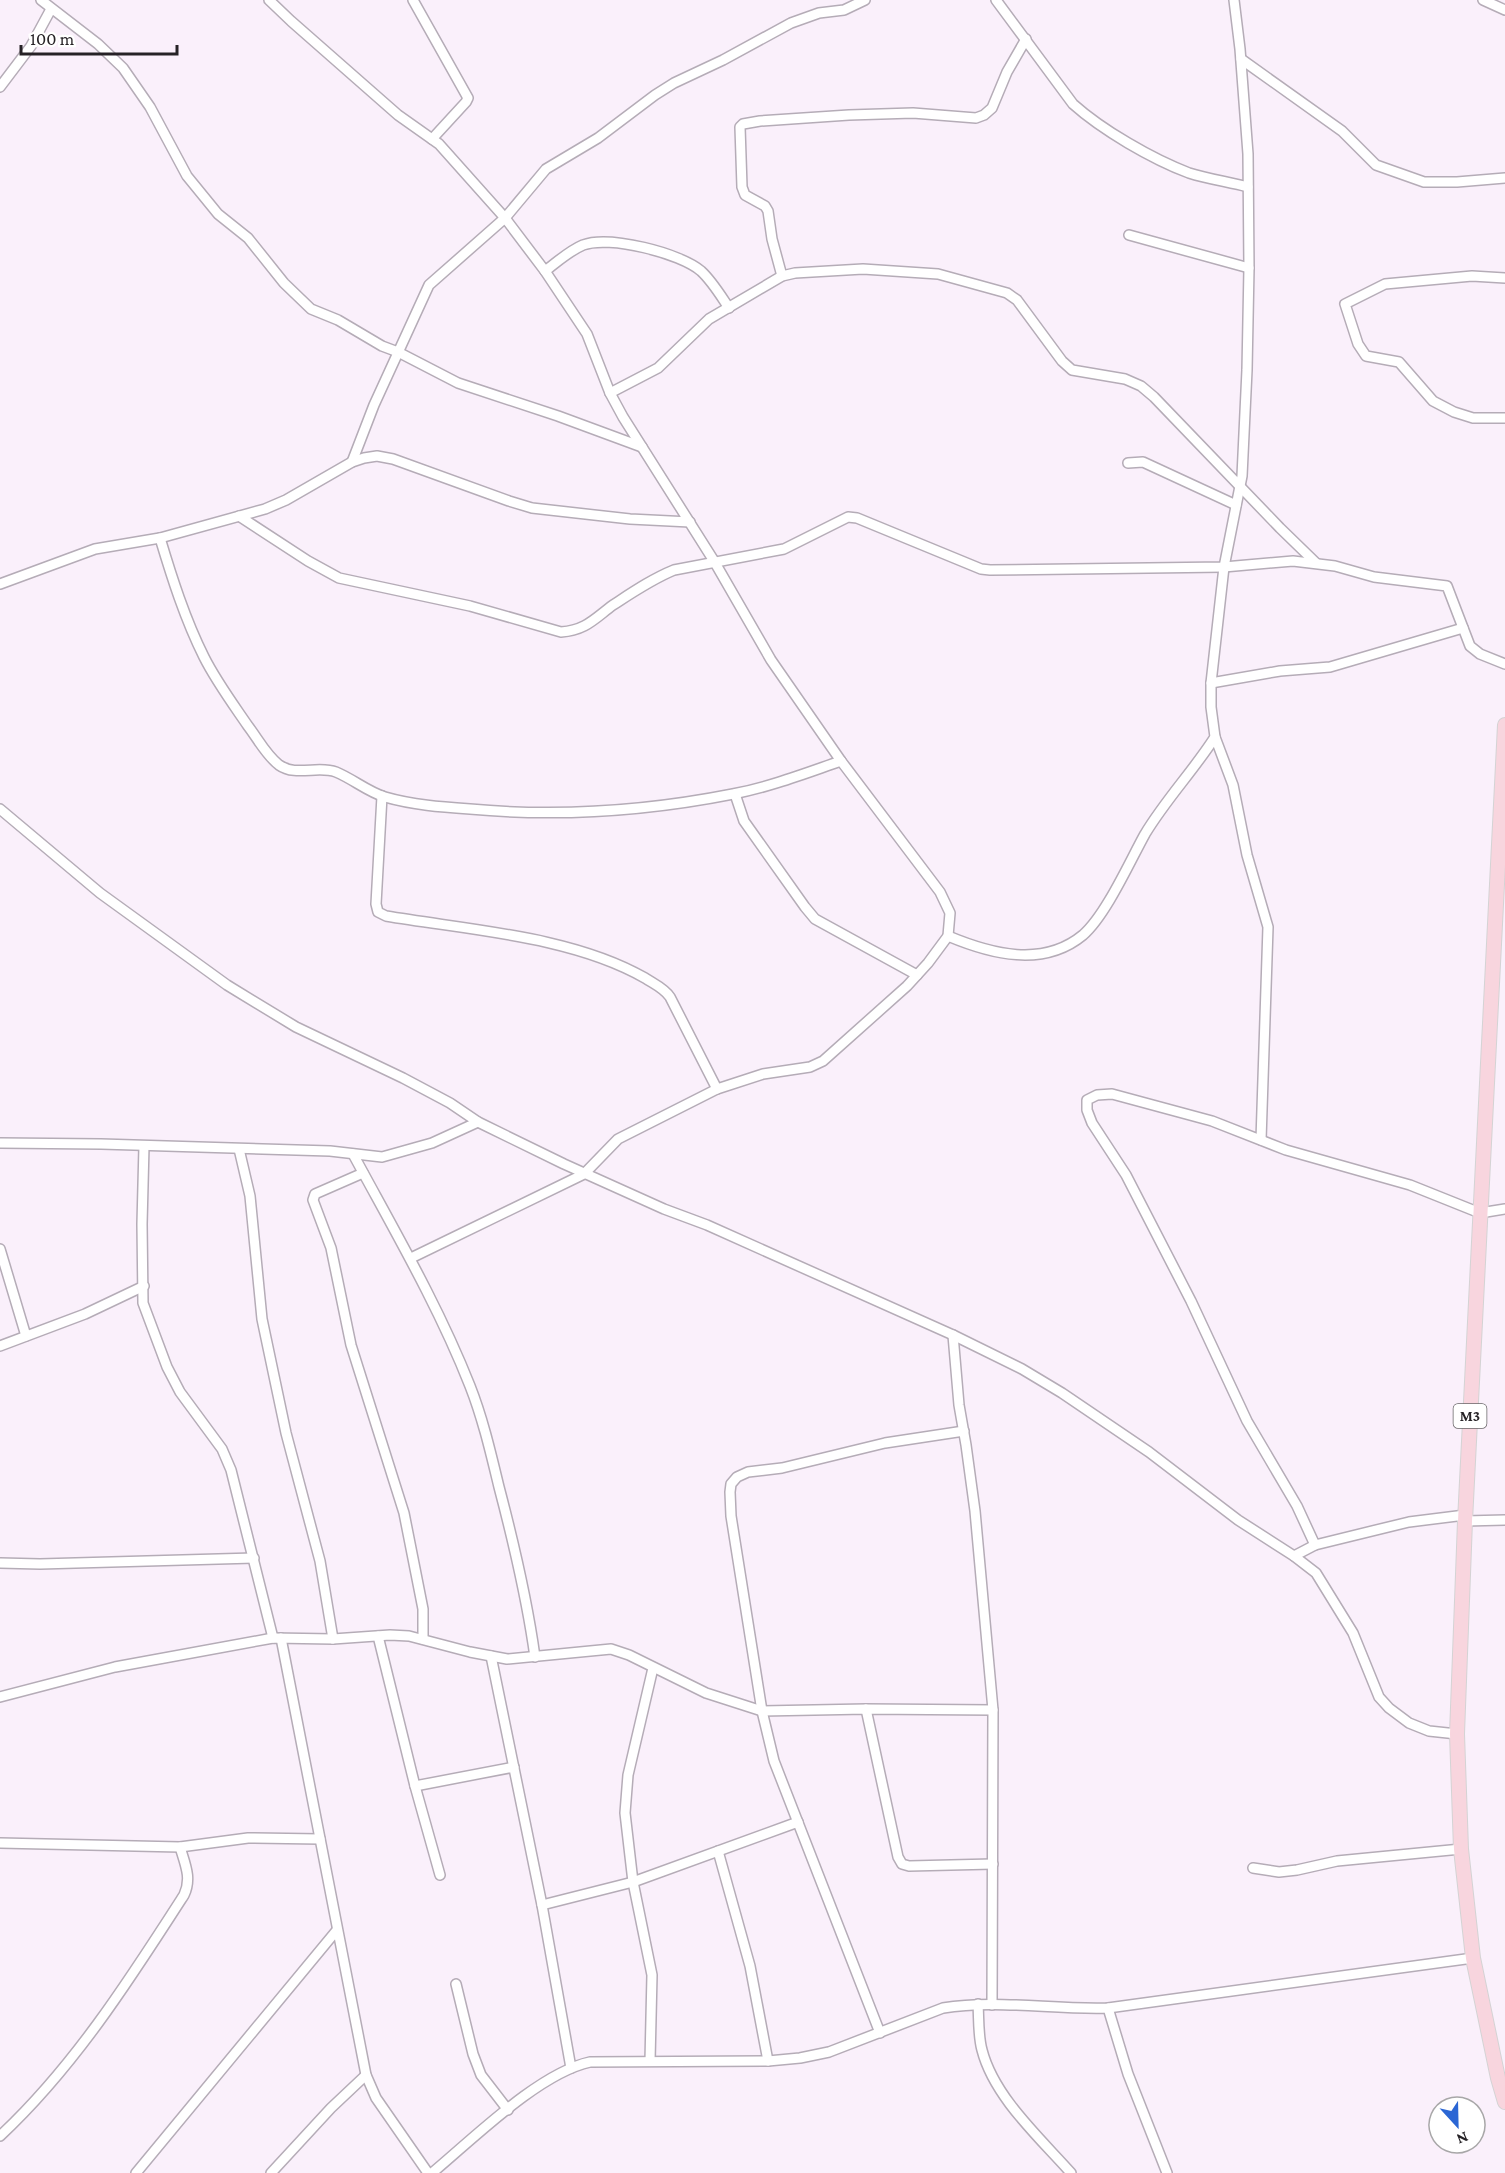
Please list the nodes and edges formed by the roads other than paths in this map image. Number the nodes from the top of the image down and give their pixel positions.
1 (40, 0) edge
2 (269, 0) edge
3 (413, 0) edge
4 (865, 0) edge
5 (996, 0) edge
6 (1234, 0) edge
7 (1483, 0) edge
8 (51, 9) junction
9 (1505, 10) edge
10 (1026, 39) junction
11 (1241, 58) junction
12 (0, 87) edge
13 (432, 139) junction
14 (1505, 178) edge
15 (1248, 187) junction
16 (505, 218) junction
17 (1129, 235) dead end
18 (1249, 268) junction
19 (545, 271) junction
20 (782, 276) junction
21 (1505, 278) edge
22 (729, 308) junction
23 (398, 351) junction
24 (610, 393) junction
25 (1505, 418) edge
26 (642, 447) junction
27 (352, 462) junction
28 (1128, 463) dead end
29 (1240, 487) junction
30 (1236, 505) junction
31 (238, 516) junction
32 (690, 522) junction
33 (160, 538) junction
34 (714, 561) junction
35 (1316, 563) junction
36 (1224, 567) junction
37 (0, 584) edge
38 (1463, 628) junction
39 (1505, 663) edge
40 (1211, 683) junction
41 (1505, 725) edge
42 (1215, 737) junction
43 (842, 761) junction
44 (735, 794) junction
45 (382, 796) junction
46 (0, 809) edge
47 (1503, 831) edge
48 (948, 936) junction
49 (917, 975) junction
50 (717, 1089) junction
51 (478, 1122) junction
52 (2, 1140) edge
53 (1261, 1140) junction
54 (144, 1146) junction
55 (239, 1149) junction
56 (353, 1154) junction
57 (363, 1173) junction
58 (584, 1174) junction
59 (1505, 1209) edge
60 (1480, 1213) junction
61 (0, 1249) edge
62 (411, 1258) junction
63 (144, 1286) junction
64 (953, 1335) junction
65 (26, 1336) junction
66 (0, 1346) edge
67 (964, 1431) junction
68 (1465, 1518) junction
69 (1505, 1520) edge
70 (1315, 1545) junction
71 (1294, 1556) junction
72 (254, 1558) junction
73 (0, 1563) edge
74 (378, 1636) junction
75 (277, 1638) junction
76 (333, 1639) junction
77 (423, 1639) junction
78 (491, 1656) junction
79 (535, 1657) junction
80 (653, 1668) junction
81 (0, 1697) edge
82 (866, 1709) junction
83 (993, 1710) junction
84 (762, 1711) junction
85 (1457, 1734) junction
86 (514, 1767) junction
87 (415, 1786) junction
88 (798, 1822) junction
89 (320, 1839) junction
90 (0, 1843) edge
91 (180, 1846) junction
92 (1461, 1849) junction
93 (718, 1851) junction
94 (993, 1864) junction
95 (1253, 1869) dead end
96 (440, 1875) dead end
97 (633, 1882) junction
98 (542, 1905) junction
99 (337, 1930) junction
100 (1473, 1958) junction
101 (456, 1984) dead end
102 (978, 2004) junction
103 (992, 2005) junction
104 (1108, 2008) junction
105 (880, 2033) junction
106 (650, 2061) junction
107 (768, 2061) junction
108 (571, 2068) junction
109 (366, 2075) junction
110 (1505, 2102) edge
111 (508, 2110) junction
112 (0, 2136) edge
113 (135, 2173) edge
114 (271, 2173) edge
115 (430, 2173) edge
116 (1071, 2173) edge
117 (1167, 2173) edge

1 - 8 street
2 - 13 street
3 - 13 street
4 - 16 street
5 - 10 street
6 - 11 street
7 - 9 street
8 - 12 street
8 - 23 street
10 - 15 street
10 - 20 street
11 - 14 street
11 - 15 street
13 - 16 street
15 - 18 street
16 - 19 street
16 - 23 street
17 - 18 street
18 - 29 street
19 - 22 street
19 - 24 street
20 - 22 street
20 - 29 street
21 - 25 street
22 - 24 street
23 - 26 street
23 - 27 street
24 - 26 street
26 - 32 street
27 - 31 street
27 - 32 street
28 - 30 street
29 - 30 street
29 - 35 street
30 - 36 street
31 - 33 street
31 - 34 street
32 - 34 street
33 - 37 street
33 - 45 street
34 - 36 street
34 - 43 street
35 - 36 street
35 - 38 street
36 - 40 street
38 - 39 street
38 - 40 street
40 - 42 street
41 - 47 main road, M3
42 - 48 street
42 - 53 street
43 - 44 street
43 - 48 street
44 - 45 street
44 - 49 street
45 - 50 street
46 - 51 street
47 - 60 main road, M3
48 - 49 street
49 - 50 street
50 - 58 street
51 - 56 street
51 - 58 street
52 - 54 street
53 - 60 street
53 - 70 street
54 - 55 street
54 - 63 street
55 - 56 street
55 - 76 street
56 - 57 street
57 - 62 street
57 - 77 street
58 - 62 street
58 - 64 street
59 - 60 street
60 - 68 main road, M3
61 - 65 street
62 - 79 street
63 - 65 street
63 - 72 street
64 - 67 street
64 - 71 street
65 - 66 street
67 - 83 street
67 - 84 street
68 - 69 street
68 - 70 street
68 - 85 main road, M3
70 - 71 street
71 - 85 street
72 - 73 street
72 - 75 street
74 - 76 street
74 - 77 street
74 - 87 street
75 - 76 street
75 - 81 street
75 - 89 street
77 - 78 street
78 - 79 street
78 - 86 street
79 - 80 street
80 - 84 street
80 - 97 street
82 - 83 street
82 - 84 street
82 - 94 street
83 - 94 street
84 - 88 street
85 - 92 main road, M3
86 - 87 street
86 - 98 street
87 - 96 street
88 - 93 street
88 - 105 street
89 - 91 street
89 - 99 street
90 - 91 street
91 - 112 street
92 - 95 street
92 - 100 main road, M3
93 - 97 street
93 - 107 street
94 - 103 street
97 - 98 street
97 - 106 street
98 - 108 street
99 - 109 street
99 - 113 street
100 - 104 street
100 - 110 main road, M3
101 - 111 street
102 - 103 street
102 - 105 street
102 - 116 street
103 - 104 street
104 - 117 street
105 - 107 street
106 - 107 street
106 - 108 street
108 - 111 street
109 - 114 street
109 - 115 street
111 - 115 street

